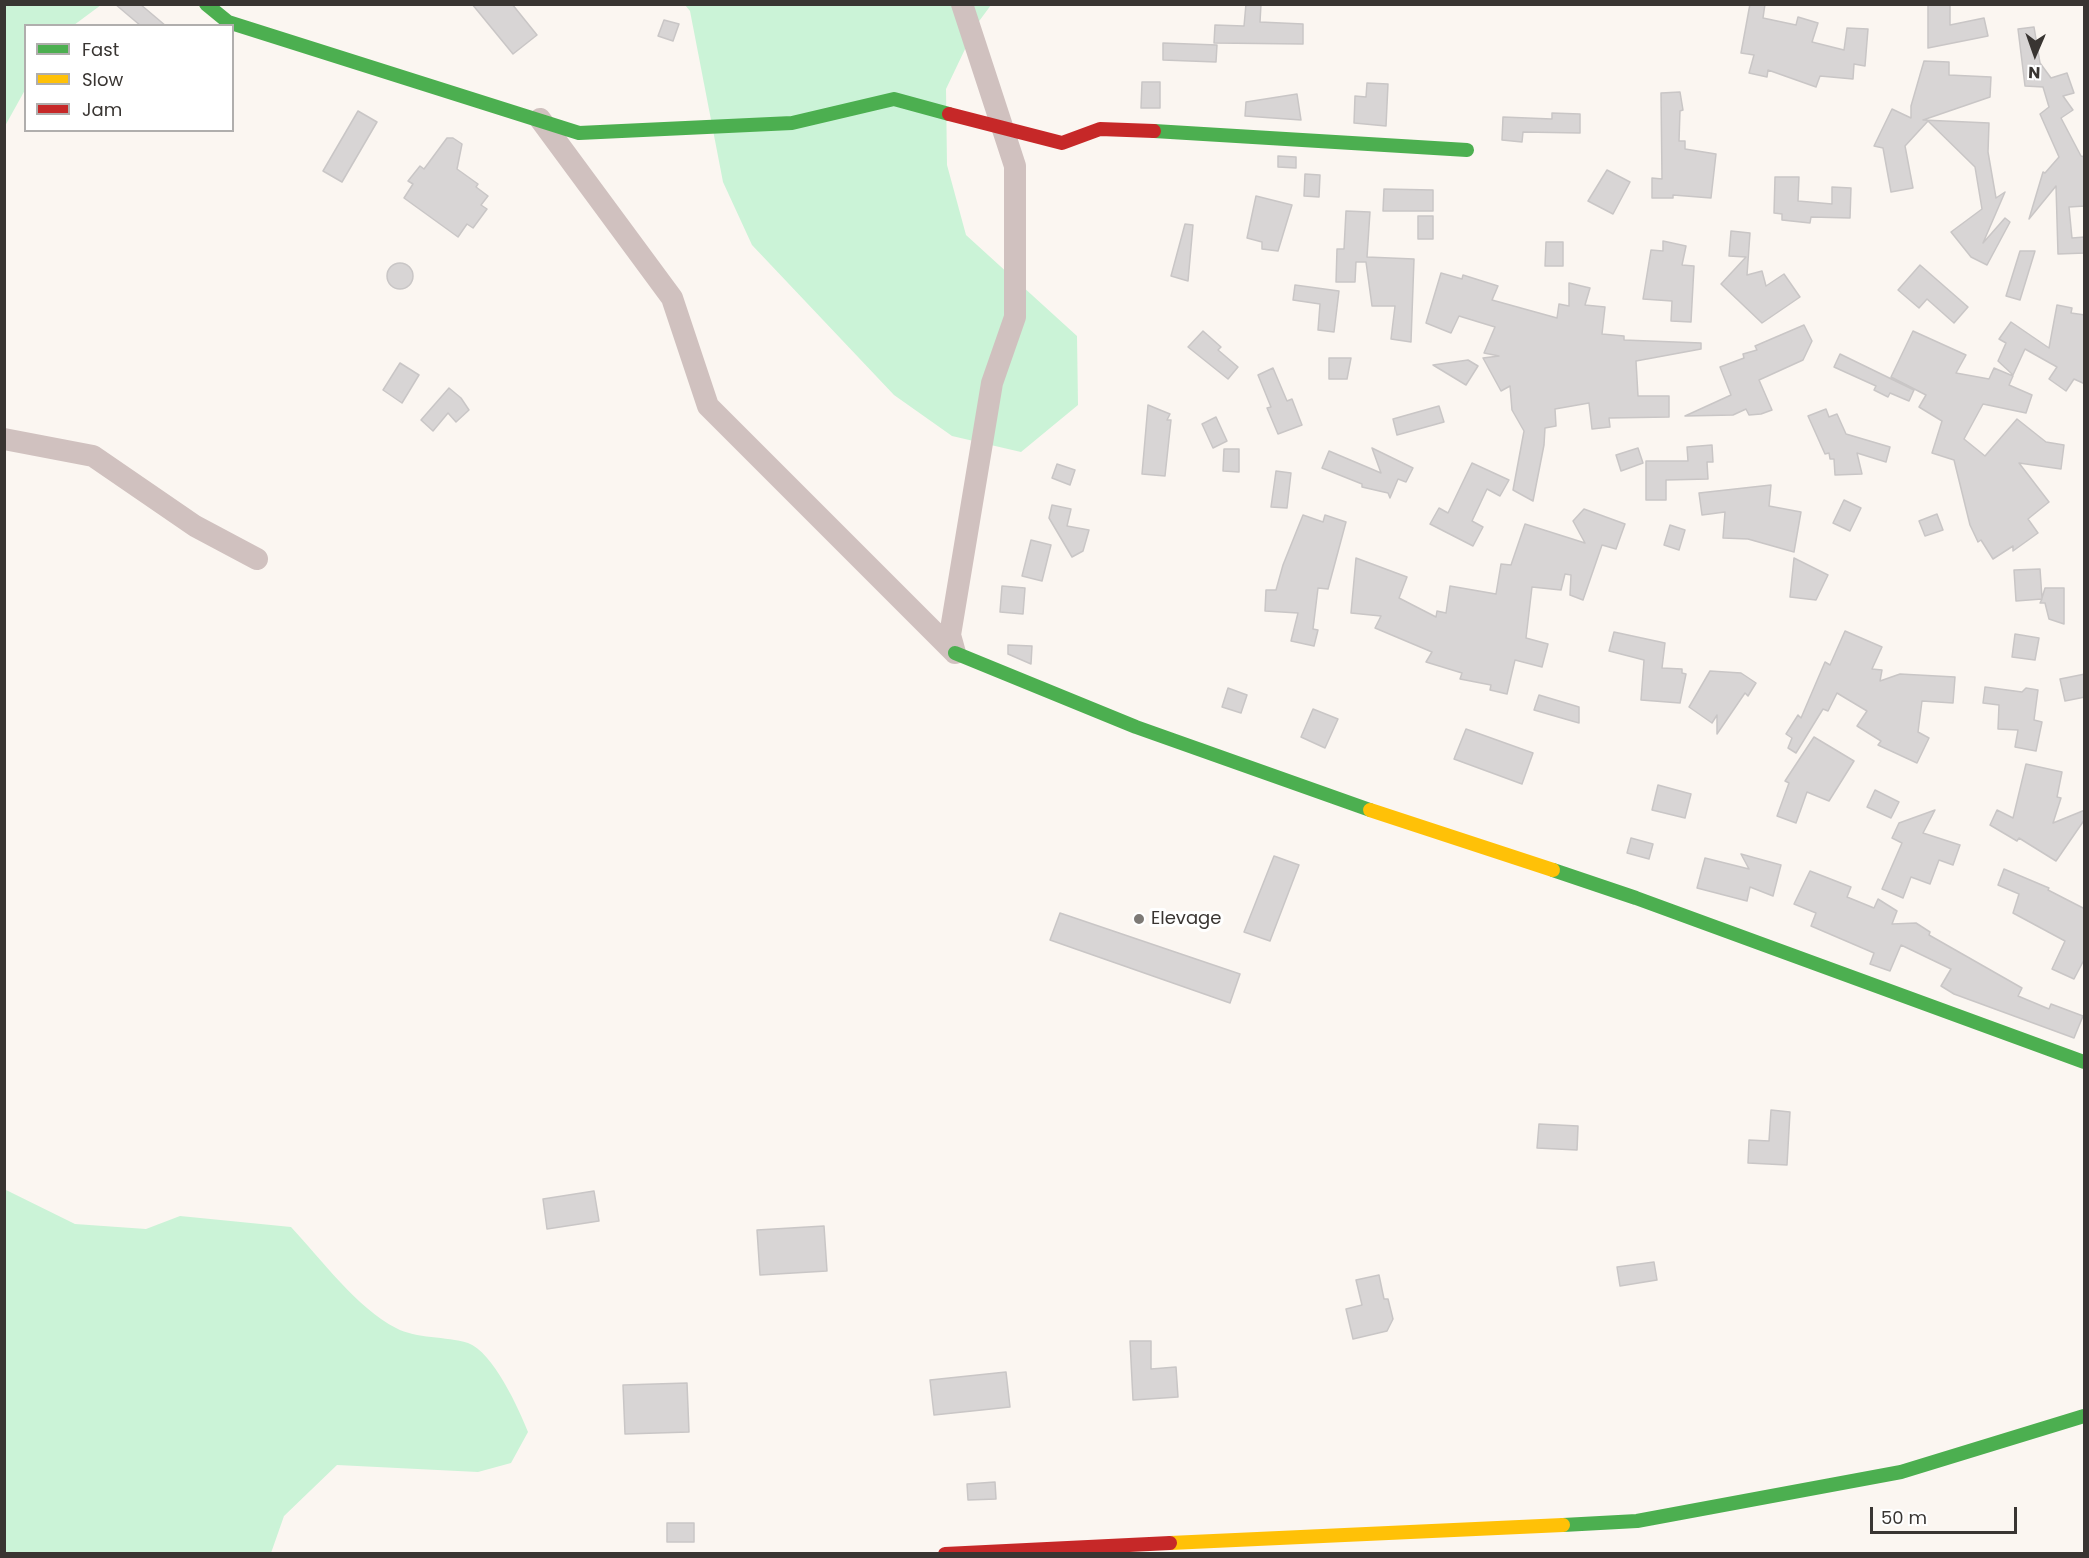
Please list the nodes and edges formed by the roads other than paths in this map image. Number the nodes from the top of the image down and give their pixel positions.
1 (206, 4) edge
2 (962, 4) edge
3 (540, 119) junction
4 (1003, 128) junction
5 (1467, 150) dead end
6 (4, 439) edge
7 (257, 559) dead end
8 (955, 653) junction
9 (2085, 1062) edge
10 (2085, 1416) edge
11 (945, 1554) edge

1 - 3 street
2 - 4 street
3 - 4 street
3 - 8 street
4 - 5 street
4 - 8 street
6 - 7 street
8 - 9 street
10 - 11 street

